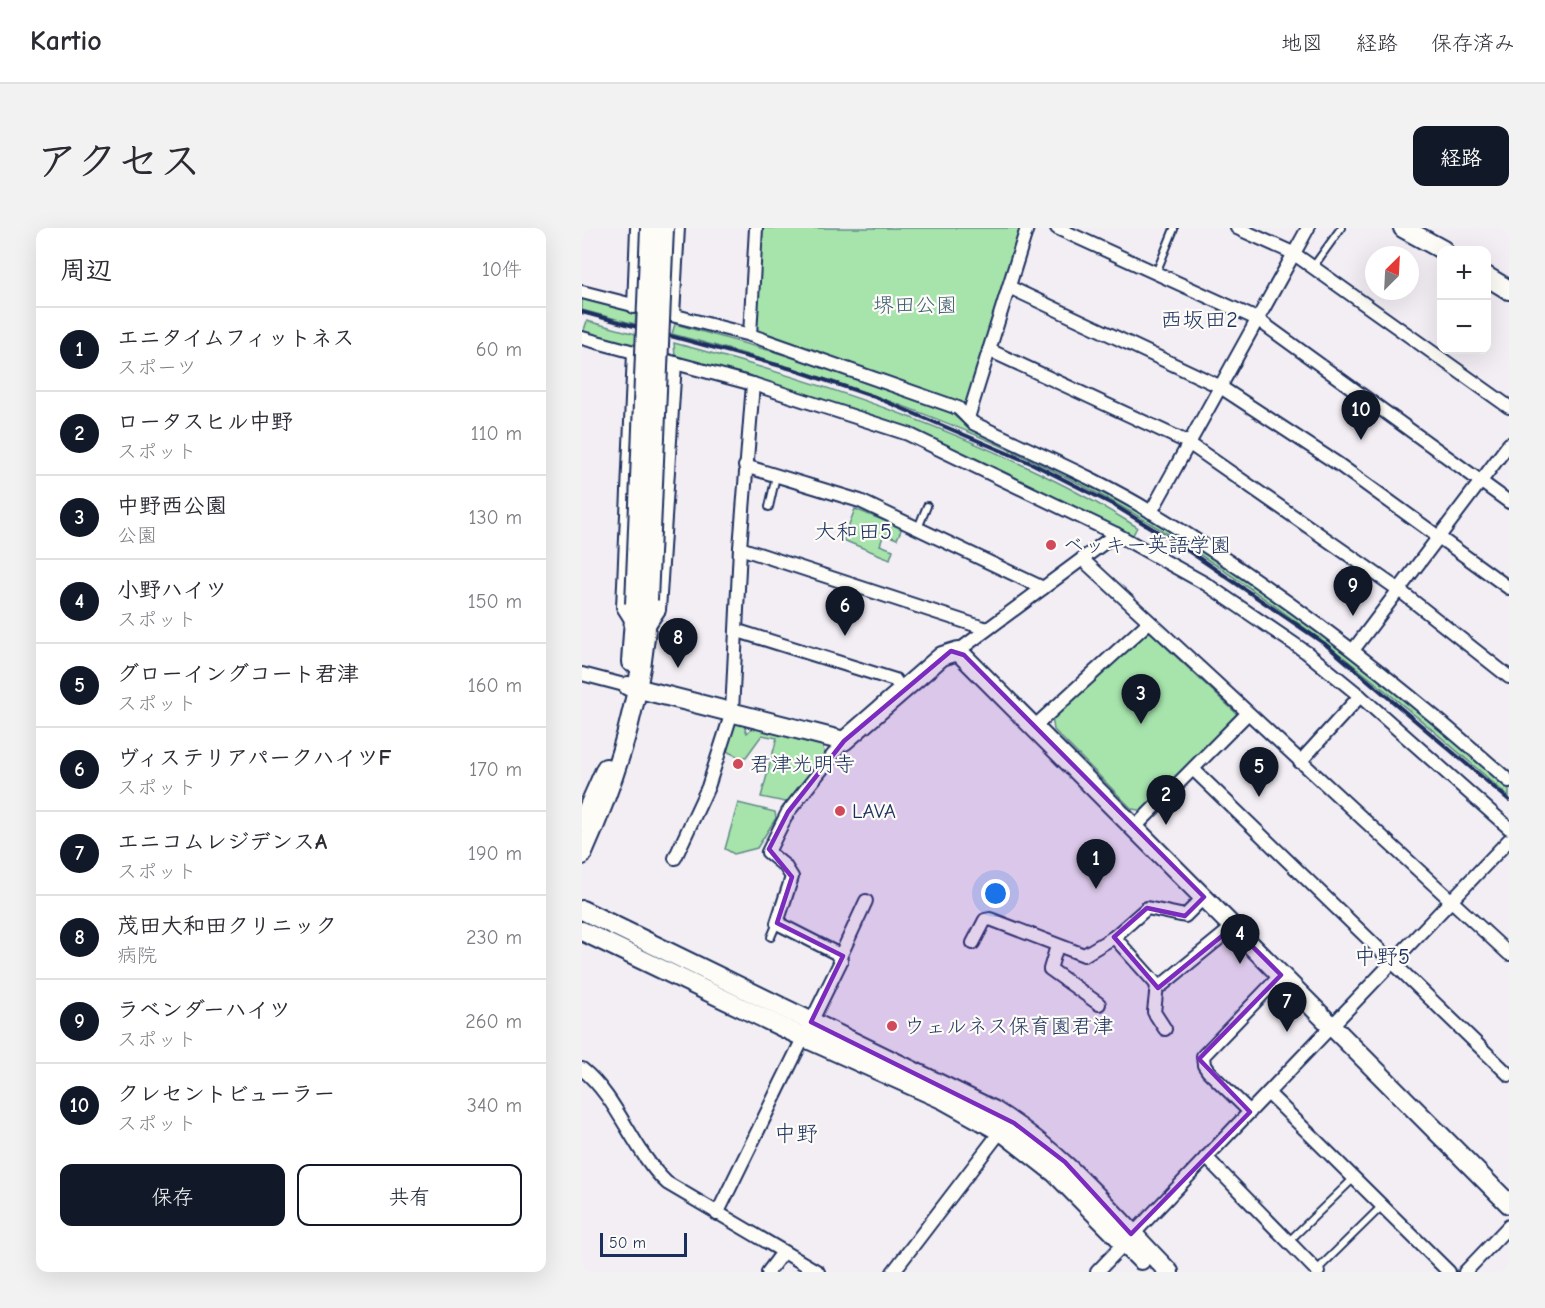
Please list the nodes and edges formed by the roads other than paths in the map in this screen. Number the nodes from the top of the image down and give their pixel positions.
1 (638, 228) edge
2 (650, 228) edge
3 (664, 228) edge
4 (678, 228) edge
5 (756, 228) edge
6 (1027, 228) edge
7 (1058, 228) edge
8 (1237, 228) edge
9 (1308, 228) edge
10 (1341, 228) edge
11 (1403, 228) edge
12 (1174, 229) edge
13 (1437, 247) edge
14 (1293, 253) junction
15 (1313, 267) junction
16 (1156, 273) junction
17 (1491, 279) edge
18 (1009, 287) junction
19 (1509, 290) edge
20 (582, 292) edge
21 (634, 307) junction
22 (673, 315) junction
23 (1257, 319) junction
24 (750, 334) junction
25 (582, 338) edge
26 (989, 350) junction
27 (634, 352) junction
28 (675, 363) junction
29 (753, 384) junction
30 (1219, 386) junction
31 (1509, 407) edge
32 (968, 418) junction
33 (1187, 442) junction
34 (1509, 444) edge
35 (745, 466) junction
36 (777, 476) junction
37 (1480, 481) junction
38 (1509, 502) edge
39 (927, 506) dead end
40 (769, 507) dead end
41 (1151, 512) junction
42 (918, 528) junction
43 (1116, 534) junction
44 (1440, 537) junction
45 (740, 548) junction
46 (1082, 559) junction
47 (1043, 588) junction
48 (1509, 588) edge
49 (1399, 590) junction
50 (642, 602) junction
51 (1149, 622) junction
52 (640, 626) junction
53 (987, 629) junction
54 (738, 631) junction
55 (1354, 649) junction
56 (958, 651) junction
57 (582, 674) edge
58 (1509, 677) edge
59 (633, 688) junction
60 (902, 691) junction
61 (1360, 696) junction
62 (732, 712) junction
63 (1247, 714) junction
64 (1034, 728) junction
65 (844, 741) junction
66 (1300, 762) junction
67 (1193, 769) junction
68 (1509, 782) edge
69 (582, 822) edge
70 (1134, 828) junction
71 (1509, 828) edge
72 (1509, 840) edge
73 (582, 855) edge
74 (675, 858) dead end
75 (1204, 897) junction
76 (866, 901) dead end
77 (1451, 901) junction
78 (582, 910) edge
79 (777, 923) junction
80 (1233, 927) junction
81 (582, 931) edge
82 (771, 937) dead end
83 (1114, 937) junction
84 (973, 943) dead end
85 (1057, 946) junction
86 (1509, 954) edge
87 (840, 957) junction
88 (1393, 963) junction
89 (1281, 975) junction
90 (1157, 986) junction
91 (1099, 1004) dead end
92 (1331, 1026) junction
93 (1165, 1029) dead end
94 (807, 1030) junction
95 (582, 1069) edge
96 (1509, 1074) edge
97 (1268, 1093) junction
98 (1250, 1112) junction
99 (1000, 1132) junction
100 (1206, 1157) junction
101 (1354, 1177) junction
102 (1509, 1204) edge
103 (1383, 1205) junction
104 (717, 1215) junction
105 (1509, 1226) edge
106 (1127, 1238) junction
107 (1288, 1242) junction
108 (783, 1252) junction
109 (1317, 1271) edge
110 (768, 1272) edge
111 (818, 1272) edge
112 (893, 1272) edge
113 (1097, 1272) edge
114 (1152, 1272) edge
115 (1169, 1272) edge
116 (1449, 1272) edge
117 (1465, 1272) edge

1 - 21 street
2 - 50 street, bridge
3 - 50 street, bridge
4 - 22 street
5 - 24 street
6 - 18 street
7 - 16 street
8 - 14 street
9 - 14 street
10 - 15 lane
11 - 13 street
12 - 16 lane
14 - 15 street
14 - 23 street
15 - 31 street
16 - 23 street
17 - 19 street
18 - 26 street
18 - 30 street
20 - 21 street
21 - 22 street
22 - 24 street
23 - 30 street
23 - 37 street
24 - 32 street
25 - 27 street
26 - 32 street
26 - 33 street
27 - 28 street
27 - 52 street
28 - 29 street
28 - 52 street
29 - 35 street
29 - 43 street
30 - 33 street
30 - 44 street
32 - 41 street
33 - 41 street
33 - 49 street
34 - 37 street
35 - 36 street
35 - 45 street
36 - 40 lane
36 - 42 street
37 - 38 street
37 - 44 street
39 - 42 lane
41 - 55 street
42 - 47 street
43 - 46 street
43 - 61 street
44 - 48 street
44 - 49 street
45 - 53 street
45 - 54 street
46 - 47 street
46 - 51 street
47 - 53 street
49 - 55 street
49 - 58 street
50 - 52 street
51 - 63 street
51 - 64 street
52 - 59 street
53 - 56 street
54 - 60 street
54 - 62 street
55 - 68 street
56 - 60 street
56 - 64 street
57 - 59 street
59 - 62 street
59 - 69 street
59 - 73 street
60 - 65 street
61 - 66 street
61 - 71 street
62 - 65 street
62 - 74 street
63 - 66 street
63 - 67 street
64 - 70 street
65 - 79 street
66 - 77 street
67 - 70 street
67 - 88 street
70 - 75 street
72 - 77 street
75 - 80 street
75 - 83 street
76 - 87 street
77 - 86 street
77 - 88 street
78 - 94 street
79 - 82 lane
79 - 87 street
80 - 89 street
80 - 90 street
81 - 94 street
83 - 85 street
83 - 90 street
84 - 85 street
85 - 91 street
87 - 94 street
88 - 92 street
88 - 96 street
89 - 92 street
89 - 98 street
90 - 93 street
92 - 97 street
92 - 102 street
94 - 99 street
94 - 104 street
94 - 106 street
95 - 104 street
97 - 98 street
97 - 101 street
98 - 100 street
99 - 106 street
99 - 112 street
100 - 106 street
100 - 107 street
101 - 103 street
101 - 107 lane
103 - 109 lane
103 - 116 street
104 - 108 street
105 - 117 street
106 - 113 street
106 - 114 street
106 - 115 street
107 - 109 street
108 - 110 street
108 - 111 street

